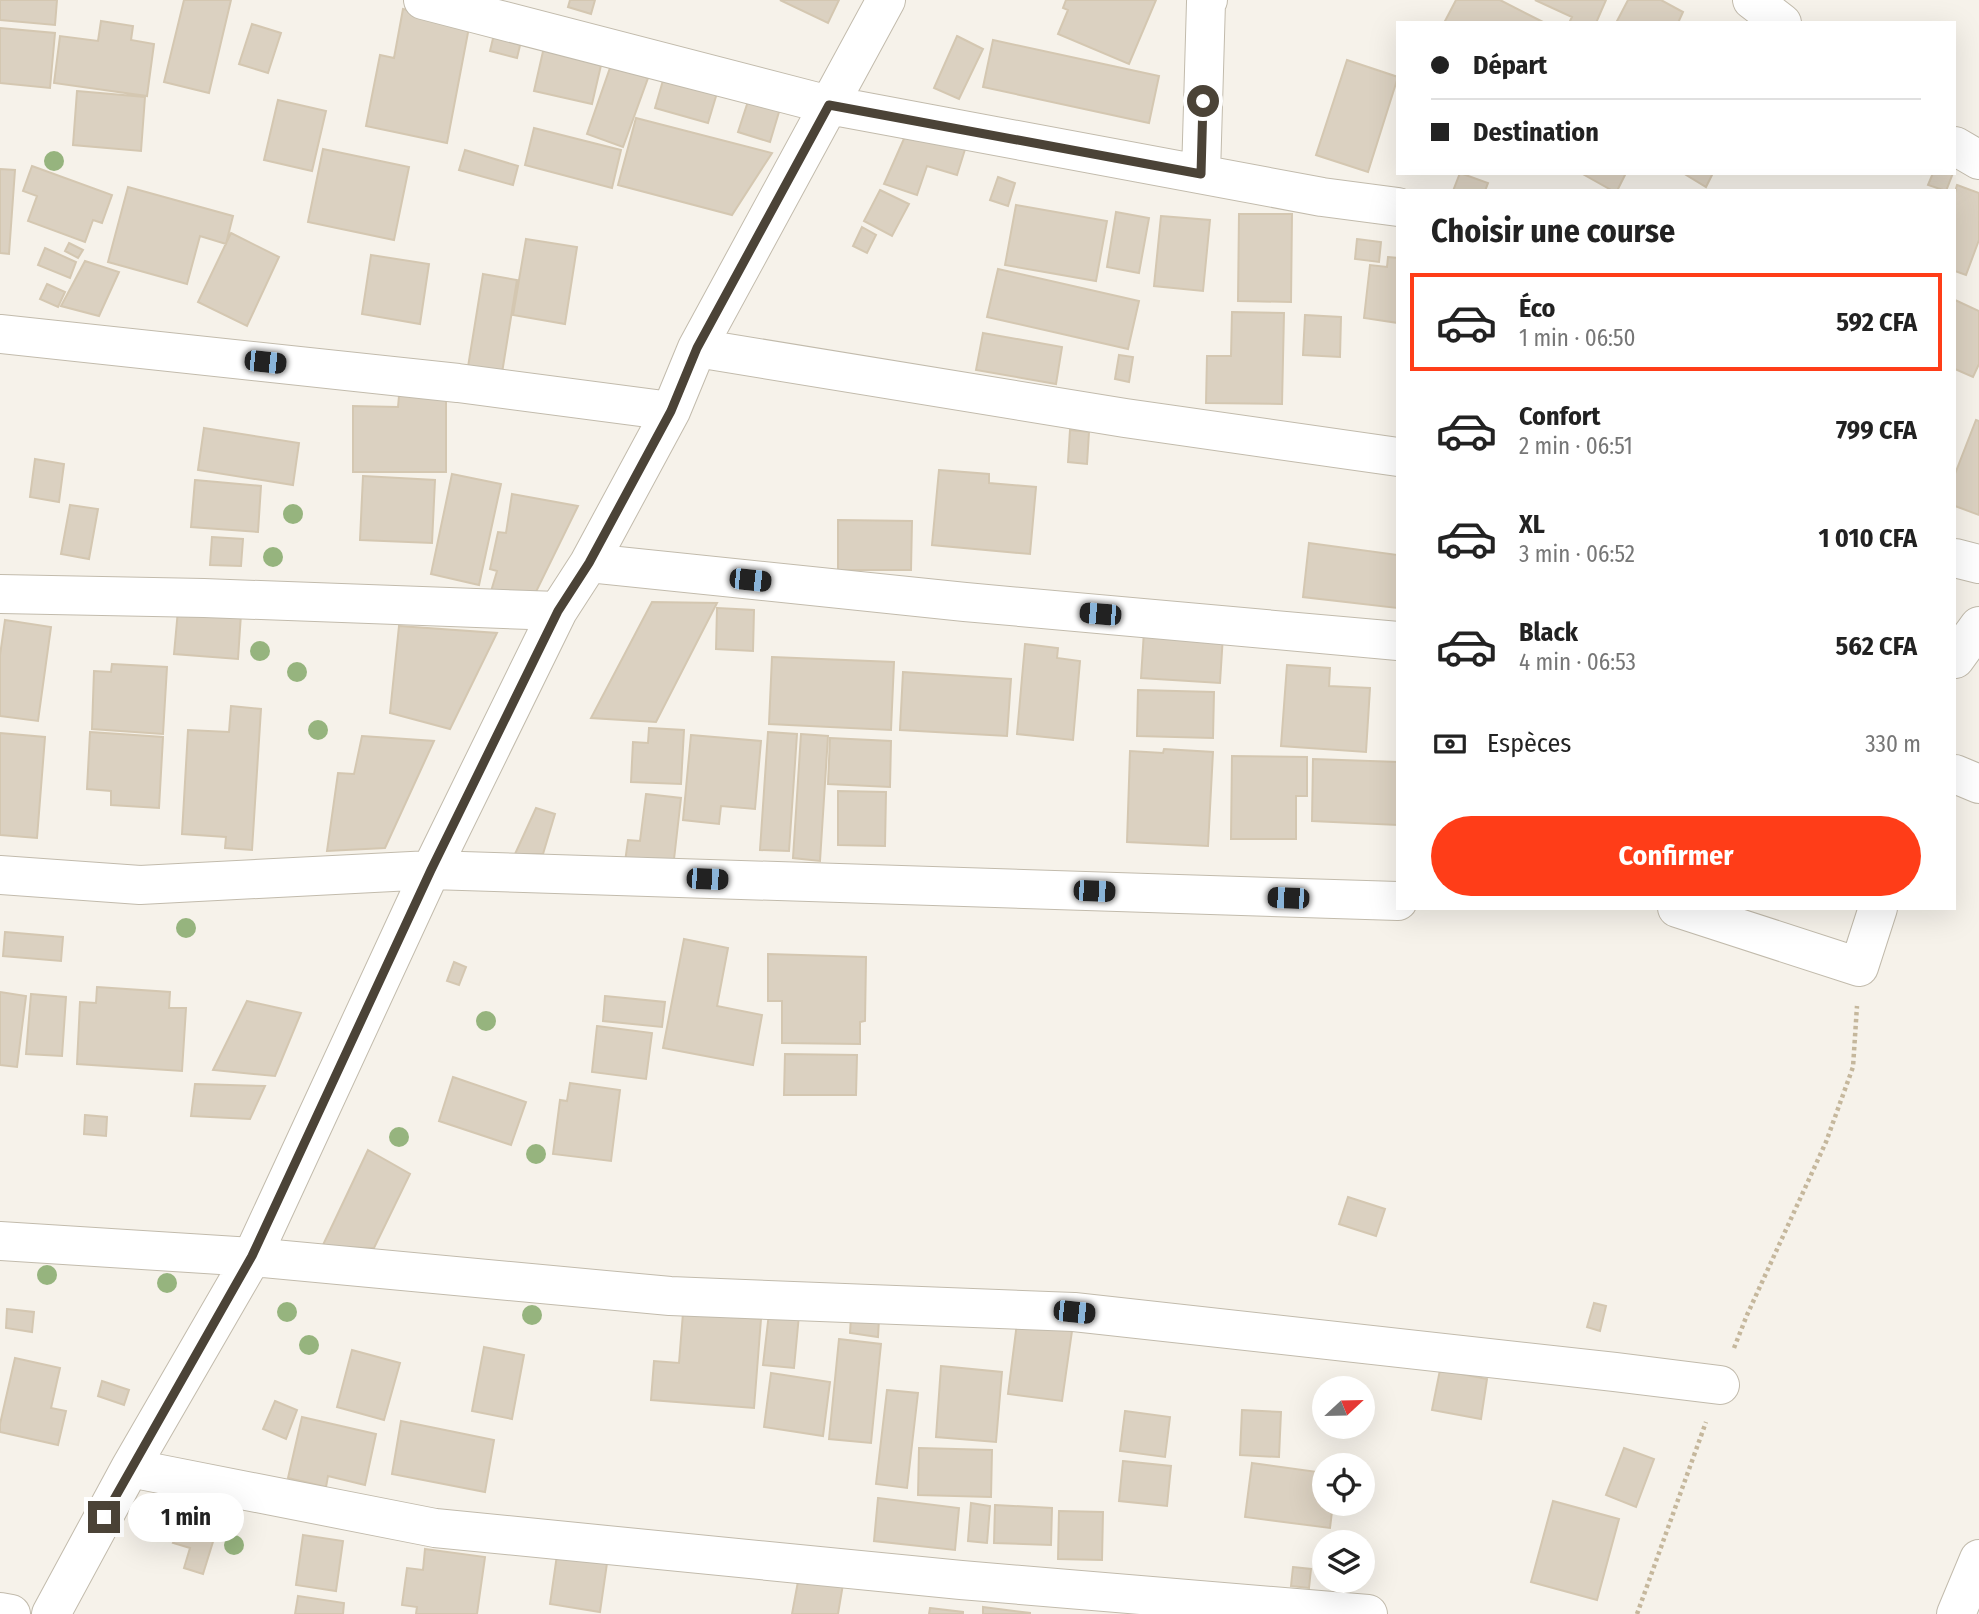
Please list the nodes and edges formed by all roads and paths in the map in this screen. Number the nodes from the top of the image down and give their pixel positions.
1 (423, 0) edge
2 (886, 0) edge
3 (1208, 0) edge
4 (1752, 0) edge
5 (1779, 21) edge
6 (829, 105) junction
7 (1956, 147) edge
8 (1979, 160) edge
9 (1201, 174) junction
10 (1396, 207) edge
11 (0, 334) edge
12 (697, 348) junction
13 (671, 411) junction
14 (1396, 457) edge
15 (1956, 558) edge
16 (589, 563) junction
17 (1979, 564) edge
18 (0, 594) edge
19 (558, 611) junction
20 (1979, 626) edge
21 (1396, 640) edge
22 (1956, 658) edge
23 (1956, 774) edge
24 (1979, 784) edge
25 (431, 870) junction
26 (0, 875) edge
27 (1396, 901) edge
28 (1683, 910) edge
29 (1877, 910) edge
30 (1859, 967) junction
31 (0, 1241) edge
32 (252, 1256) junction
33 (1720, 1385) junction
34 (130, 1468) junction
35 (1979, 1559) edge
36 (0, 1612) edge
37 (11, 1614) edge
38 (51, 1614) edge
39 (1368, 1614) edge
40 (1637, 1614) edge
41 (1956, 1614) edge

1 - 6 street
2 - 6 street
3 - 9 street
4 - 5 street
6 - 9 street
6 - 12 street
7 - 8 street
9 - 10 street
11 - 13 street
12 - 13 street
12 - 14 street
13 - 16 street
15 - 17 street
16 - 19 street
16 - 21 street
18 - 19 street
19 - 25 street
20 - 22 street
23 - 24 street
25 - 26 street
25 - 27 street
25 - 32 street
28 - 30 street
29 - 30 street
30 - 33 path
31 - 32 street
32 - 33 street
32 - 34 street
33 - 40 path
34 - 38 street
34 - 39 street
35 - 41 street
36 - 37 street

